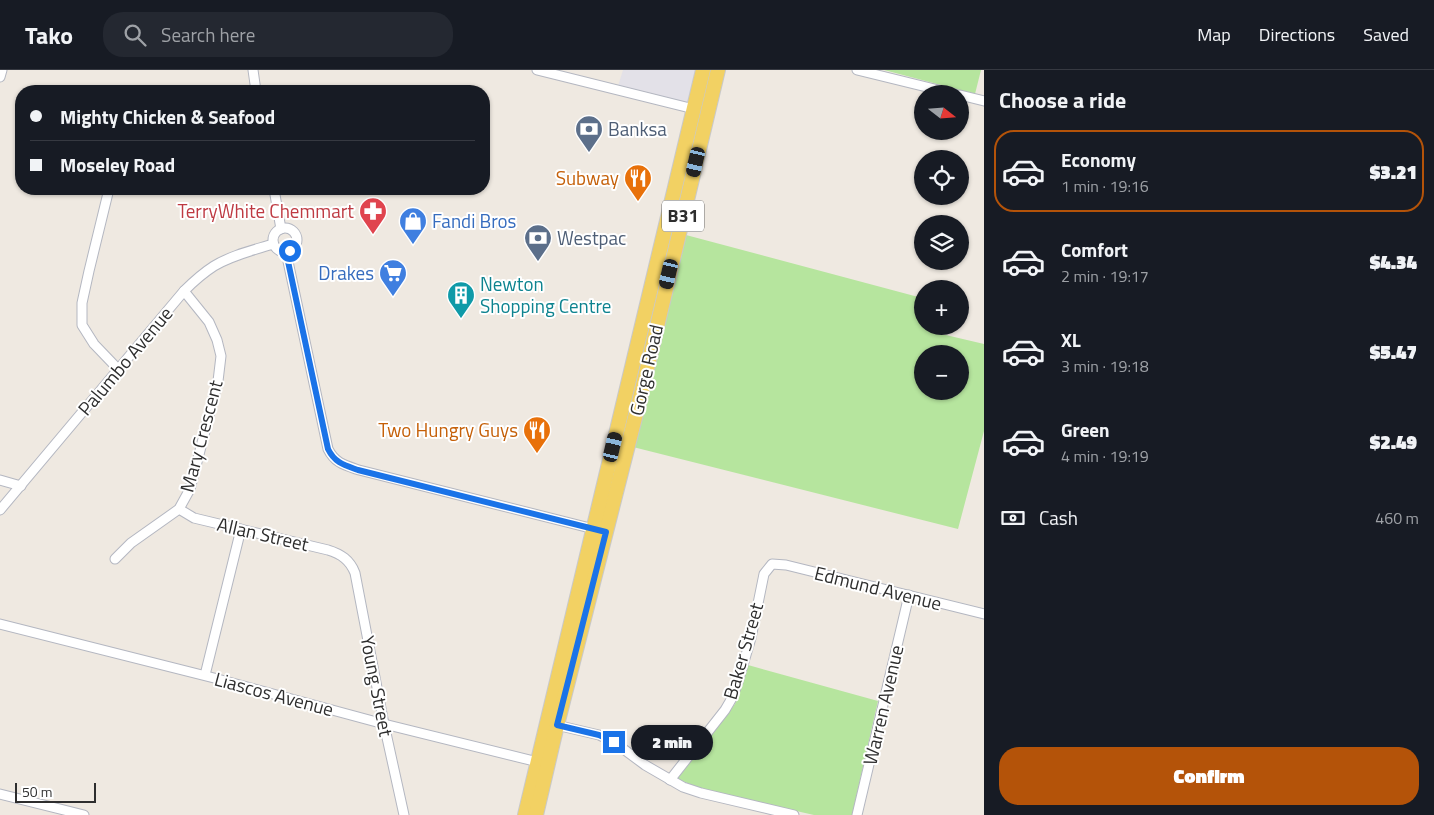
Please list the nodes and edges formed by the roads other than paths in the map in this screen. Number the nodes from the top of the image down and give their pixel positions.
1 (2, 70) edge
2 (253, 70) edge
3 (537, 70) edge
4 (703, 70) edge
5 (718, 70) edge
6 (858, 70) edge
7 (0, 77) edge
8 (255, 85) edge
9 (919, 85) edge
10 (969, 97) edge
11 (984, 101) edge
12 (700, 111) junction
13 (108, 195) edge
14 (275, 195) edge
15 (684, 212) junction
16 (666, 225) junction
17 (281, 229) junction
18 (273, 244) junction
19 (286, 252) junction
20 (184, 291) junction
21 (646, 304) junction
22 (658, 319) junction
23 (118, 369) junction
24 (0, 480) edge
25 (21, 486) junction
26 (180, 509) junction
27 (0, 510) edge
28 (241, 529) junction
29 (600, 530) junction
30 (116, 559) dead end
31 (346, 559) joint
32 (772, 564) joint
33 (909, 595) junction
34 (984, 614) edge
35 (0, 624) edge
36 (205, 675) junction
37 (384, 724) junction
38 (552, 724) junction
39 (543, 763) junction
40 (670, 780) junction
41 (0, 794) edge
42 (757, 811) edge
43 (84, 815) edge
44 (404, 815) edge
45 (525, 815) edge
46 (536, 815) edge
47 (794, 815) edge
48 (857, 815) edge

1 - 7 street
2 - 8 street
3 - 12 street
4 - 12 main road, Gorge Road / B31
5 - 12 main road, Gorge Road / B31
6 - 9 street
10 - 11 street
12 - 15 main road, Gorge Road / B31
12 - 16 main road, Gorge Road / B31
13 - 23 street
14 - 17 street
15 - 16 main road
15 - 22 main road, Gorge Road / B31
16 - 21 main road, Gorge Road / B31
17 - 18 street
17 - 19 street
18 - 19 street
18 - 20 street, Palumbo Avenue
19 - 29 street
20 - 23 street, Palumbo Avenue
20 - 26 street, Mary Crescent
21 - 22 main road
21 - 29 main road, Gorge Road / B31
22 - 29 main road, Gorge Road / B31
23 - 25 street, Palumbo Avenue
24 - 25 street
25 - 27 street, Palumbo Avenue
26 - 28 street, Allan Street
26 - 30 street, Mary Crescent
28 - 31 street, Allan Street
28 - 36 street
29 - 38 main road, Gorge Road / B31
31 - 37 street, Young Street
32 - 33 street, Edmund Avenue
32 - 40 street, Baker Street
33 - 34 street, Edmund Avenue
33 - 48 street, Warren Avenue
35 - 36 street, Liascos Avenue
36 - 37 street, Liascos Avenue
37 - 39 street, Liascos Avenue
37 - 44 street, Young Street
38 - 39 main road, Gorge Road / B31
38 - 40 street
39 - 45 main road, Gorge Road / B31
39 - 46 main road, Gorge Road / B31
40 - 42 street
41 - 43 street
42 - 47 street

